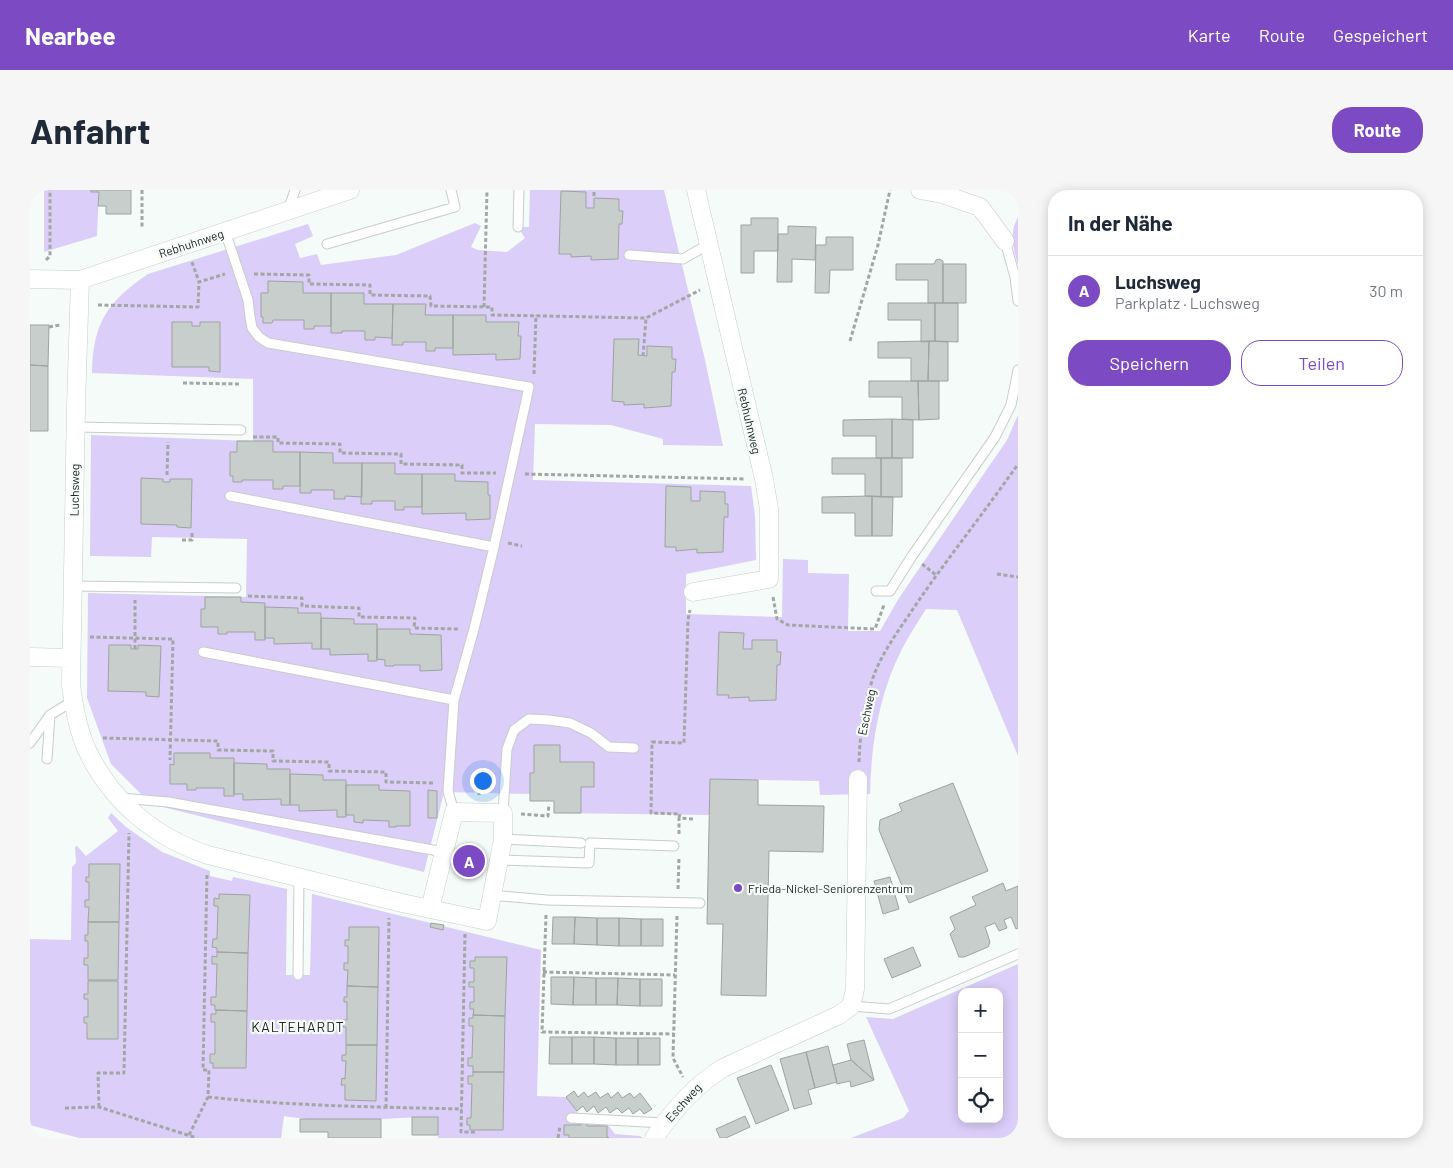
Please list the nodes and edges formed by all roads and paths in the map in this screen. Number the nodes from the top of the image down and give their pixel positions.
1 (50, 190) edge
2 (142, 190) edge
3 (295, 190) edge
4 (350, 190) edge
5 (451, 190) edge
6 (487, 190) edge
7 (519, 190) edge
8 (594, 190) edge
9 (696, 190) edge
10 (890, 190) edge
11 (920, 190) edge
12 (594, 196) dead end
13 (288, 211) junction
14 (518, 226) dead end
15 (142, 228) dead end
16 (225, 232) junction
17 (1005, 241) joint
18 (327, 244) dead end
19 (708, 244) junction
20 (630, 255) dead end
21 (50, 256) dead end
22 (240, 273) junction
23 (30, 279) edge
24 (80, 280) junction
25 (717, 281) junction
26 (1018, 301) edge
27 (79, 304) junction
28 (484, 307) junction
29 (536, 315) junction
30 (646, 318) junction
31 (850, 341) dead end
32 (643, 356) dead end
33 (1018, 370) edge
34 (183, 383) dead end
35 (240, 384) dead end
36 (529, 387) junction
37 (76, 427) junction
38 (168, 429) junction
39 (240, 430) joint
40 (1018, 464) edge
41 (511, 474) junction
42 (167, 475) dead end
43 (764, 479) junction
44 (230, 496) dead end
45 (192, 531) dead end
46 (182, 540) dead end
47 (494, 547) junction
48 (996, 574) dead end
49 (1018, 577) edge
50 (72, 586) junction
51 (135, 586) junction
52 (236, 588) joint
53 (876, 591) dead end
54 (890, 591) junction
55 (693, 592) joint
56 (777, 619) dead end
57 (474, 629) junction
58 (72, 637) junction
59 (135, 638) junction
60 (135, 649) dead end
61 (203, 652) dead end
62 (30, 657) edge
63 (71, 658) junction
64 (454, 700) junction
65 (73, 701) junction
66 (50, 715) junction
67 (82, 738) junction
68 (171, 740) junction
69 (30, 743) edge
70 (634, 748) dead end
71 (47, 759) dead end
72 (170, 760) dead end
73 (479, 769) dead end
74 (858, 779) joint
75 (448, 784) junction
76 (124, 803) junction
77 (549, 804) dead end
78 (454, 812) junction
79 (478, 813) junction
80 (504, 813) junction
81 (679, 818) junction
82 (693, 819) dead end
83 (679, 837) dead end
84 (503, 839) junction
85 (581, 843) dead end
86 (674, 846) dead end
87 (444, 852) junction
88 (208, 855) junction
89 (679, 855) dead end
90 (498, 860) junction
91 (299, 877) junction
92 (491, 895) junction
93 (546, 900) junction
94 (402, 903) junction
95 (678, 903) junction
96 (700, 903) dead end
97 (430, 909) junction
98 (453, 914) junction
99 (1018, 954) edge
100 (543, 972) junction
101 (298, 975) dead end
102 (675, 975) junction
103 (851, 1006) junction
104 (674, 1034) junction
105 (673, 1058) dead end
106 (208, 1097) junction
107 (99, 1107) junction
108 (65, 1108) dead end
109 (386, 1108) junction
110 (462, 1108) junction
111 (571, 1118) dead end
112 (664, 1123) junction
113 (476, 1132) dead end
114 (189, 1135) junction
115 (197, 1138) edge
116 (654, 1138) edge

1 - 21 path
2 - 15 path
3 - 13 lane
4 - 13 street, Rebhuhnweg
5 - 18 lane
6 - 28 path
7 - 14 lane
8 - 12 path
9 - 19 street, Rebhuhnweg
10 - 31 path
11 - 17 street
13 - 16 street, Rebhuhnweg
16 - 22 lane
16 - 24 street, Rebhuhnweg
17 - 26 lane
19 - 20 lane
19 - 25 street, Rebhuhnweg
22 - 27 path
22 - 28 path
22 - 36 lane
23 - 24 street, Rebhuhnweg
24 - 27 street, Luchsweg
25 - 30 path
25 - 43 street, Rebhuhnweg
27 - 37 street, Luchsweg
28 - 29 path
29 - 30 path
29 - 36 path
30 - 32 path
33 - 54 lane
34 - 35 path
36 - 41 lane
37 - 38 lane
37 - 50 street, Luchsweg
38 - 39 lane
38 - 42 path
39 - 41 path
40 - 74 path, Eschweg
41 - 43 path
41 - 47 lane
43 - 55 street, Rebhuhnweg
44 - 47 lane
45 - 46 path
47 - 57 lane
48 - 49 path
50 - 51 lane
50 - 58 street, Luchsweg
51 - 52 lane
51 - 59 path
52 - 57 path
53 - 54 lane
54 - 56 path
55 - 81 path
57 - 64 lane
58 - 59 path
58 - 63 street, Luchsweg
59 - 60 path
59 - 68 path
61 - 64 lane
62 - 63 street
63 - 65 street, Luchsweg
64 - 75 lane
65 - 66 lane
65 - 67 street, Luchsweg
66 - 69 lane
66 - 71 lane
67 - 68 path
67 - 76 street, Luchsweg
68 - 72 path
68 - 75 path
70 - 80 lane
73 - 79 path
74 - 103 street
75 - 78 lane
76 - 87 lane
76 - 88 street, Luchsweg
76 - 107 path
77 - 80 path
78 - 79 street
78 - 87 street
79 - 80 street
80 - 84 street, Luchsweg
81 - 82 path
81 - 83 path
84 - 85 lane
84 - 90 street, Luchsweg
86 - 90 lane
87 - 97 street
88 - 91 street, Luchsweg
88 - 106 path
89 - 95 path
90 - 92 street, Luchsweg
91 - 94 street, Luchsweg
91 - 101 lane
92 - 93 lane
92 - 98 street, Luchsweg
93 - 95 lane
93 - 100 path
94 - 97 street, Luchsweg
94 - 109 path
95 - 96 lane
95 - 102 path
97 - 98 street, Luchsweg
98 - 110 path
99 - 103 lane
100 - 102 path
100 - 104 path
102 - 104 path
103 - 112 street, Eschweg
104 - 105 path
106 - 109 path
106 - 114 path
107 - 108 path
107 - 114 path
109 - 110 path
110 - 113 path
111 - 112 lane
112 - 116 street, Eschweg
114 - 115 path

